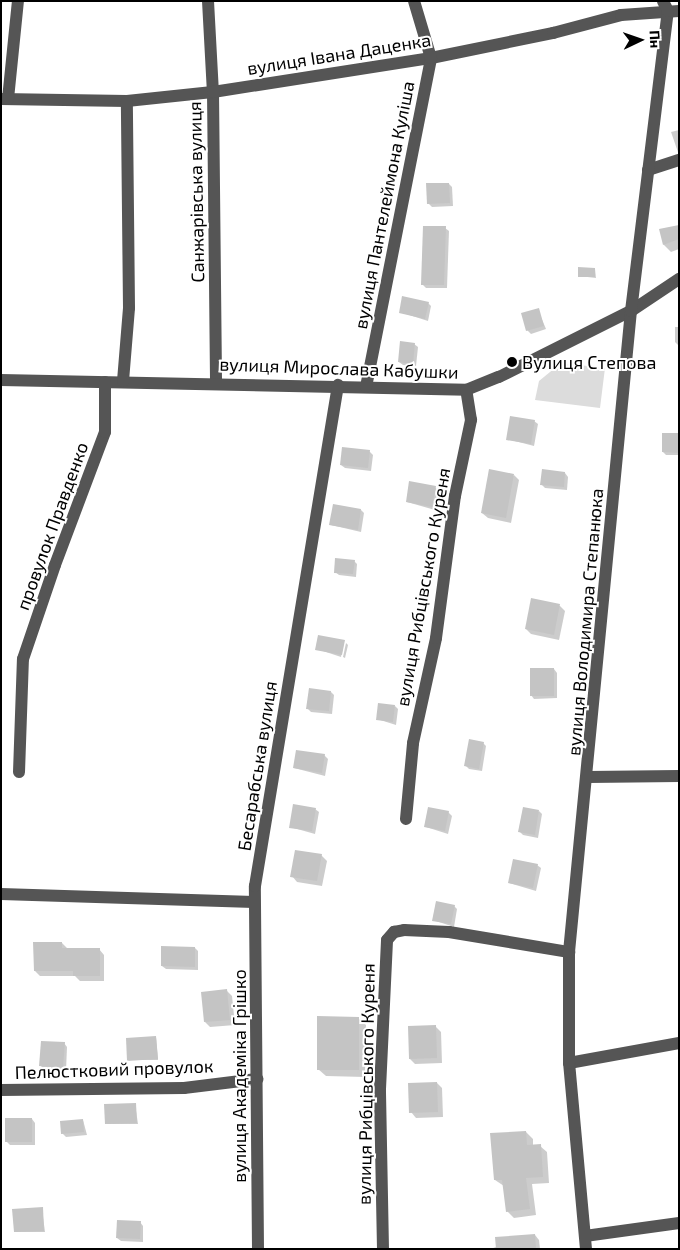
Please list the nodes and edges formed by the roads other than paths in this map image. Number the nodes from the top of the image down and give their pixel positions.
1 (18, 1) edge
2 (208, 1) edge
3 (414, 1) edge
4 (670, 8) edge
5 (431, 58) junction
6 (212, 92) junction
7 (5, 99) edge
8 (127, 101) junction
9 (679, 160) edge
10 (648, 170) junction
11 (679, 279) edge
12 (631, 311) junction
13 (1, 380) edge
14 (123, 381) junction
15 (105, 382) junction
16 (216, 382) junction
17 (338, 385) junction
18 (366, 387) junction
19 (466, 390) junction
20 (19, 772) dead end
21 (679, 776) edge
22 (588, 777) junction
23 (406, 820) dead end
24 (1, 894) edge
25 (254, 902) junction
26 (569, 952) junction
27 (679, 1043) edge
28 (569, 1063) junction
29 (257, 1080) junction
30 (1, 1090) edge
31 (679, 1223) edge
32 (585, 1236) junction
33 (258, 1249) edge
34 (383, 1249) edge
35 (586, 1249) edge

1 - 7 street
2 - 6 street, Санжарівська вулиця
3 - 5 street, вулиця Пантелеймона Куліша
4 - 5 street, вулиця Івана Даценка
4 - 10 street, вулиця Володимира Степанюка
5 - 6 street, вулиця Івана Даценка
5 - 18 street, вулиця Пантелеймона Куліша
6 - 8 street, вулиця Івана Даценка
6 - 16 street, Санжарівська вулиця
7 - 8 street, вулиця Івана Даценка
8 - 14 street
9 - 10 street
10 - 12 street, вулиця Володимира Степанюка
11 - 12 street, вулиця Мирослава Кабушки
12 - 19 street, вулиця Мирослава Кабушки
12 - 22 street, вулиця Володимира Степанюка
13 - 15 street, вулиця Мирослава Кабушки
14 - 15 street, вулиця Мирослава Кабушки
14 - 16 street, вулиця Мирослава Кабушки
15 - 20 street, провулок Правденко
16 - 17 street, вулиця Мирослава Кабушки
17 - 18 street, вулиця Мирослава Кабушки
17 - 25 street, Бесарабська вулиця
18 - 19 street, вулиця Мирослава Кабушки
19 - 23 street, вулиця Рибцівського Куреня
21 - 22 street
22 - 26 street, вулиця Володимира Степанюка
24 - 25 street
25 - 29 street, вулиця Академіка Грішко
26 - 28 street, вулиця Володимира Степанюка
26 - 34 street, вулиця Рибцівського Куреня
27 - 28 street
28 - 32 street, вулиця Володимира Степанюка
29 - 30 street, Пелюстковий провулок
29 - 33 street, вулиця Академіка Грішко
31 - 32 street
32 - 35 street, вулиця Володимира Степанюка

